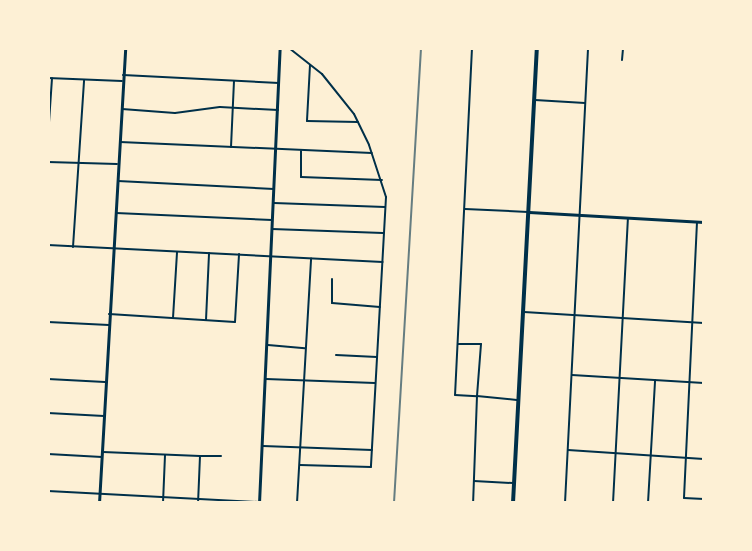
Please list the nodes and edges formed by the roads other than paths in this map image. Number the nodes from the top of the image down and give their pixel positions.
1 (124, 48) edge
2 (280, 48) edge
3 (288, 48) edge
4 (472, 48) edge
5 (537, 48) edge
6 (588, 48) edge
7 (623, 48) edge
8 (622, 60) dead end
9 (310, 65) junction
10 (123, 75) junction
11 (50, 78) edge
12 (84, 80) junction
13 (122, 81) junction
14 (234, 81) junction
15 (279, 83) junction
16 (535, 100) junction
17 (585, 103) junction
18 (233, 107) junction
19 (122, 109) junction
20 (278, 110) junction
21 (358, 123) junction
22 (48, 130) edge
23 (48, 137) edge
24 (120, 142) junction
25 (231, 147) junction
26 (276, 149) junction
27 (301, 151) junction
28 (372, 153) junction
29 (48, 162) edge
30 (79, 162) junction
31 (119, 164) junction
32 (382, 180) junction
33 (117, 181) junction
34 (274, 189) junction
35 (273, 203) junction
36 (385, 207) junction
37 (465, 209) junction
38 (529, 212) junction
39 (115, 213) junction
40 (580, 215) junction
41 (628, 218) junction
42 (272, 220) junction
43 (697, 222) junction
44 (704, 222) edge
45 (272, 230) junction
46 (383, 233) junction
47 (48, 245) edge
48 (73, 247) junction
49 (113, 248) junction
50 (177, 251) junction
51 (209, 253) junction
52 (239, 254) junction
53 (270, 255) junction
54 (311, 258) junction
55 (383, 261) junction
56 (332, 279) dead end
57 (380, 307) junction
58 (523, 312) junction
59 (109, 314) junction
60 (575, 316) junction
61 (173, 318) junction
62 (206, 320) junction
63 (623, 320) junction
64 (48, 322) edge
65 (691, 323) junction
66 (704, 323) edge
67 (109, 325) junction
68 (458, 344) junction
69 (267, 345) junction
70 (305, 348) junction
71 (336, 355) dead end
72 (377, 357) junction
73 (572, 375) junction
74 (620, 377) junction
75 (48, 379) edge
76 (266, 380) junction
77 (302, 380) junction
78 (655, 380) junction
79 (688, 381) junction
80 (105, 382) junction
81 (375, 383) junction
82 (704, 383) edge
83 (477, 396) junction
84 (518, 400) junction
85 (48, 413) edge
86 (104, 416) junction
87 (263, 446) junction
88 (300, 448) junction
89 (372, 450) junction
90 (568, 450) junction
91 (102, 452) junction
92 (616, 453) junction
93 (48, 454) edge
94 (165, 455) junction
95 (651, 455) junction
96 (200, 456) junction
97 (220, 456) dead end
98 (102, 457) junction
99 (686, 458) junction
100 (704, 459) edge
101 (300, 465) junction
102 (474, 481) junction
103 (514, 483) junction
104 (48, 491) edge
105 (99, 494) junction
106 (163, 498) junction
107 (704, 498) edge
108 (198, 501) edge
109 (99, 503) edge
110 (163, 503) edge
111 (259, 503) edge
112 (272, 503) edge
113 (297, 503) edge
114 (473, 503) edge
115 (513, 503) edge
116 (565, 503) edge
117 (613, 503) edge
118 (648, 503) edge

1 - 10 street
2 - 15 street
3 - 9 street
4 - 37 street
5 - 16 highway
6 - 17 street
7 - 8 street
9 - 21 street
9 - 21 street
10 - 13 street
10 - 14 street
11 - 12 street
11 - 22 street
12 - 13 street
12 - 30 street
13 - 19 street
14 - 15 street
14 - 18 street
15 - 20 street
16 - 17 street
16 - 38 highway
17 - 40 street
18 - 19 street
18 - 20 street
18 - 25 street
19 - 24 street
20 - 26 street
21 - 28 street
22 - 23 street
24 - 25 street
24 - 31 street
25 - 26 street
26 - 27 street
26 - 34 street
27 - 28 street
27 - 32 street
28 - 32 street
29 - 30 street
30 - 31 street
30 - 48 street
31 - 33 street
32 - 36 street
33 - 34 street
33 - 39 street
34 - 35 street
35 - 36 street
35 - 42 street
36 - 46 street
37 - 38 street
37 - 68 street
38 - 40 street
38 - 58 highway
39 - 42 street
39 - 49 street
40 - 41 street
40 - 60 street
41 - 43 street
41 - 63 street
42 - 45 street
43 - 44 street
43 - 65 street
45 - 46 street
45 - 53 street
46 - 55 street
47 - 48 street
48 - 49 street
49 - 50 street
49 - 59 street
50 - 51 street
50 - 61 street
51 - 52 street
51 - 62 street
52 - 53 street
52 - 62 street
53 - 54 street
53 - 69 street
54 - 55 street
54 - 70 street
55 - 57 street
56 - 57 street
57 - 72 street
58 - 60 street
58 - 84 highway
59 - 61 street
59 - 67 street
60 - 63 street
60 - 73 street
61 - 62 street
63 - 65 street
63 - 74 street
64 - 67 street
65 - 66 street
65 - 79 street
67 - 80 street
68 - 83 street
68 - 83 street
69 - 70 street
69 - 76 street
70 - 77 street
71 - 72 street
72 - 81 street
73 - 74 street
73 - 90 street
74 - 78 street
74 - 92 street
75 - 80 street
76 - 77 street
76 - 87 street
77 - 81 street
77 - 88 street
78 - 79 street
78 - 95 street
79 - 82 street
79 - 99 street
80 - 86 street
81 - 89 street
83 - 84 street
83 - 102 street
84 - 103 highway
85 - 86 street
86 - 91 street
87 - 88 street
87 - 111 street
88 - 89 street
88 - 101 street
89 - 101 street
90 - 92 street
90 - 116 street
91 - 94 street
91 - 98 street
92 - 95 street
92 - 117 street
93 - 98 street
94 - 96 street
94 - 106 street
95 - 99 street
95 - 118 street
96 - 97 street
96 - 108 street
98 - 105 street
99 - 100 street
99 - 107 street
101 - 113 street
102 - 103 street
102 - 114 street
103 - 115 highway
104 - 105 street
105 - 106 street
105 - 109 street
106 - 108 street
106 - 110 street
108 - 111 street
111 - 112 street

